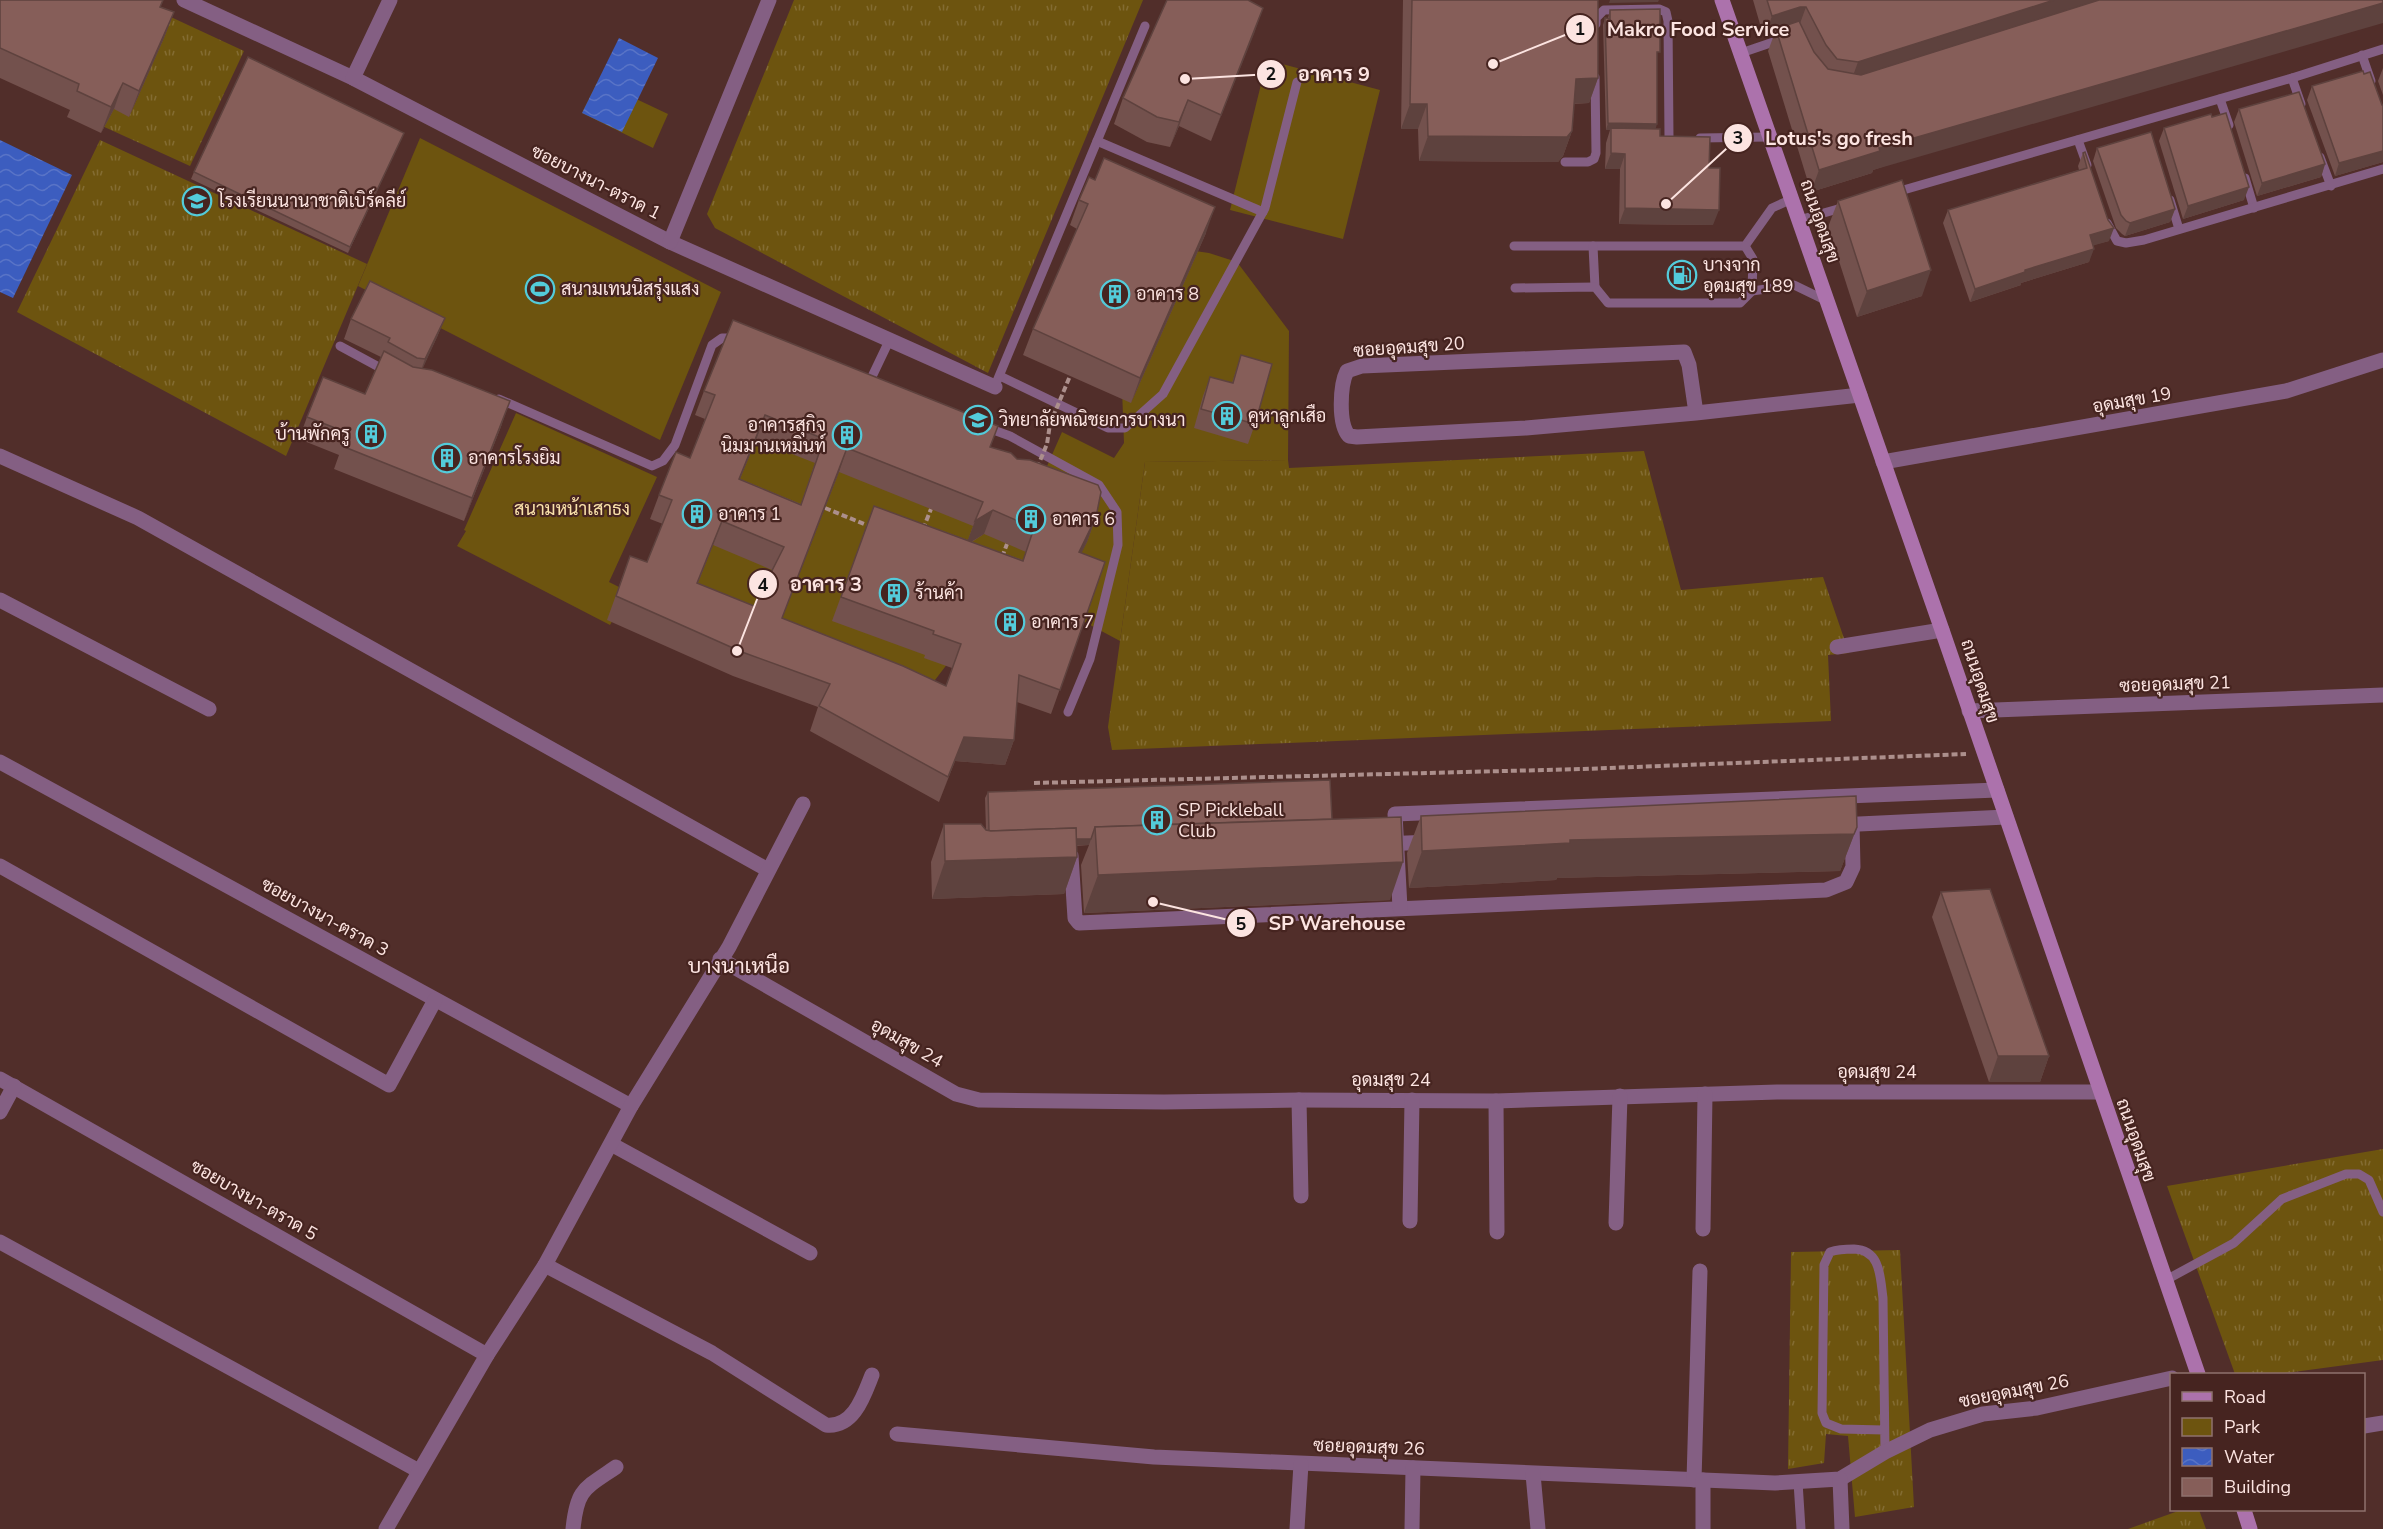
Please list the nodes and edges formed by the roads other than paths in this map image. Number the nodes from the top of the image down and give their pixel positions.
1 (184, 0) edge
2 (390, 0) edge
3 (769, 0) edge
4 (1722, 0) edge
5 (1145, 26) dead end
6 (1596, 30) edge
7 (1794, 35) edge
8 (2383, 49) edge
9 (1741, 53) junction
10 (2362, 56) junction
11 (1595, 65) edge
12 (353, 78) junction
13 (2292, 78) junction
14 (1297, 82) dead end
15 (2376, 95) edge
16 (2220, 99) junction
17 (2304, 110) edge
18 (2146, 121) junction
19 (2149, 131) edge
20 (2230, 131) edge
21 (1596, 136) junction
22 (1606, 136) dead end
23 (1769, 137) junction
24 (1659, 138) edge
25 (1669, 138) junction
26 (1680, 138) edge
27 (1691, 138) edge
28 (1097, 141) junction
29 (2078, 141) junction
30 (2315, 142) edge
31 (1565, 162) dead end
32 (2241, 164) edge
33 (2383, 169) edge
34 (2090, 174) edge
35 (2166, 186) edge
36 (2331, 186) junction
37 (1888, 195) edge
38 (1792, 199) junction
39 (1854, 204) edge
40 (2102, 208) edge
41 (2254, 208) junction
42 (1263, 212) junction
43 (1798, 220) junction
44 (2179, 229) junction
45 (670, 242) junction
46 (1514, 246) dead end
47 (1593, 246) junction
48 (1745, 246) junction
49 (1595, 287) junction
50 (1515, 288) dead end
51 (1752, 291) junction
52 (1827, 302) junction
53 (889, 341) junction
54 (751, 342) edge
55 (340, 346) dead end
56 (2382, 364) edge
57 (399, 378) edge
58 (858, 381) edge
59 (997, 382) junction
60 (868, 385) junction
61 (879, 388) edge
62 (487, 394) edge
63 (1860, 395) junction
64 (1696, 413) junction
65 (977, 424) edge
66 (0, 456) edge
67 (1883, 462) junction
68 (0, 600) edge
69 (1942, 630) junction
70 (1837, 647) dead end
71 (2383, 695) edge
72 (209, 709) dead end
73 (1969, 711) junction
74 (1068, 712) dead end
75 (0, 762) edge
76 (1996, 790) junction
77 (1864, 795) junction
78 (803, 804) dead end
79 (2006, 817) junction
80 (1858, 824) junction
81 (1828, 825) edge
82 (1445, 842) edge
83 (1397, 844) junction
84 (1362, 845) edge
85 (1071, 856) edge
86 (0, 866) edge
87 (768, 870) junction
88 (1400, 908) junction
89 (720, 959) junction
90 (435, 999) junction
91 (0, 1079) edge
92 (14, 1086) junction
93 (2099, 1092) junction
94 (1705, 1094) junction
95 (1620, 1096) junction
96 (1299, 1100) junction
97 (1412, 1100) junction
98 (1496, 1101) junction
99 (631, 1107) junction
100 (0, 1112) edge
101 (611, 1144) junction
102 (1301, 1196) dead end
103 (2383, 1212) edge
104 (1410, 1221) dead end
105 (1616, 1223) dead end
106 (1703, 1229) dead end
107 (1497, 1232) dead end
108 (0, 1242) edge
109 (810, 1253) dead end
110 (545, 1265) junction
111 (1700, 1271) dead end
112 (2164, 1281) junction
113 (487, 1355) junction
114 (2193, 1373) edge
115 (872, 1375) dead end
116 (2170, 1378) edge
117 (2383, 1423) edge
118 (2365, 1426) edge
119 (1884, 1430) junction
120 (897, 1434) dead end
121 (1885, 1452) junction
122 (1301, 1464) junction
123 (616, 1467) dead end
124 (1413, 1468) junction
125 (419, 1471) junction
126 (1533, 1474) junction
127 (1840, 1479) junction
128 (1698, 1480) junction
129 (1798, 1482) junction
130 (2245, 1511) edge
131 (386, 1529) edge
132 (573, 1529) edge
133 (1297, 1529) edge
134 (1412, 1529) edge
135 (1538, 1529) edge
136 (1703, 1529) edge
137 (1801, 1529) edge
138 (1842, 1529) edge
139 (2250, 1529) edge

1 - 12 street, ซอยบางนา-ตราด 1
2 - 12 street
3 - 45 street
4 - 9 main road, ถนนอุดมสุข
5 - 28 lane
6 - 25 lane
7 - 9 lane
8 - 10 lane
9 - 23 main road, ถนนอุดมสุข
10 - 13 lane
10 - 15 lane
11 - 21 lane
12 - 45 street, ซอยบางนา-ตราด 1
13 - 16 lane
13 - 17 lane
14 - 42 lane
16 - 18 lane
16 - 20 lane
18 - 19 lane
18 - 29 lane
21 - 22 lane
21 - 31 lane
23 - 27 lane
23 - 38 main road, ถนนอุดมสุข
24 - 25 lane
25 - 26 lane
28 - 42 lane
28 - 59 lane
29 - 34 lane
29 - 37 lane
30 - 36 lane
32 - 41 lane
33 - 36 lane
35 - 44 lane
36 - 41 lane
38 - 43 main road, ถนนอุดมสุข
38 - 48 lane
39 - 43 lane
40 - 44 lane
41 - 44 lane
42 - 59 lane
43 - 52 main road, ถนนอุดมสุข
45 - 53 street, ซอยบางนา-ตราด 1
46 - 47 lane
47 - 48 lane
47 - 49 lane
48 - 51 lane
49 - 50 lane
49 - 51 lane
51 - 52 lane
52 - 63 main road, ถนนอุดมสุข
53 - 59 street, ซอยบางนา-ตราด 1
53 - 60 lane
54 - 62 lane
55 - 57 lane
56 - 67 street, อุดมสุข 19
58 - 60 lane
60 - 61 lane
63 - 64 street, ซอยอุดมสุข 20
63 - 67 main road, ถนนอุดมสุข
64 - 64 street, ซอยอุดมสุข 20
65 - 74 lane
66 - 87 street
67 - 69 main road, ถนนอุดมสุข
68 - 72 street
69 - 70 street
69 - 73 main road, ถนนอุดมสุข
71 - 73 street, ซอยอุดมสุข 21
73 - 76 main road, ถนนอุดมสุข
75 - 90 street, ซอยบางนา-ตราด 3
76 - 77 street
76 - 79 main road, ถนนอุดมสุข
77 - 80 street
77 - 83 street
78 - 87 street
79 - 80 street
79 - 93 main road, ถนนอุดมสุข
80 - 81 street
80 - 88 street
82 - 83 street
83 - 84 street
83 - 88 street
85 - 88 street
86 - 90 street
87 - 89 street
89 - 96 street, อุดมสุข 24
89 - 99 street
90 - 99 street, ซอยบางนา-ตราด 3
91 - 92 street, ซอยบางนา-ตราด 5
92 - 100 street
92 - 113 street, ซอยบางนา-ตราด 5
93 - 94 street, อุดมสุข 24
93 - 112 main road, ถนนอุดมสุข
94 - 95 street, อุดมสุข 24
94 - 106 street
95 - 98 street, อุดมสุข 24
95 - 105 street
96 - 97 street, อุดมสุข 24
96 - 102 street
97 - 98 street, อุดมสุข 24
97 - 104 street
98 - 107 street
99 - 101 street
101 - 109 street
101 - 110 street
103 - 112 lane
108 - 125 street
110 - 113 street
110 - 115 street
111 - 128 street
112 - 114 main road, ถนนอุดมสุข
113 - 125 street
116 - 121 street, ซอยอุดมสุข 26
117 - 118 street
119 - 119 lane
119 - 121 lane
120 - 122 street, ซอยอุดมสุข 26
121 - 127 street, ซอยอุดมสุข 26
122 - 124 street, ซอยอุดมสุข 26
122 - 133 street
123 - 132 street
124 - 126 street, ซอยอุดมสุข 26
124 - 134 street
125 - 131 street
126 - 128 street, ซอยอุดมสุข 26
126 - 135 street
127 - 129 street, ซอยอุดมสุข 26
127 - 138 street
128 - 129 street, ซอยอุดมสุข 26
128 - 136 street
129 - 137 lane
130 - 139 main road

